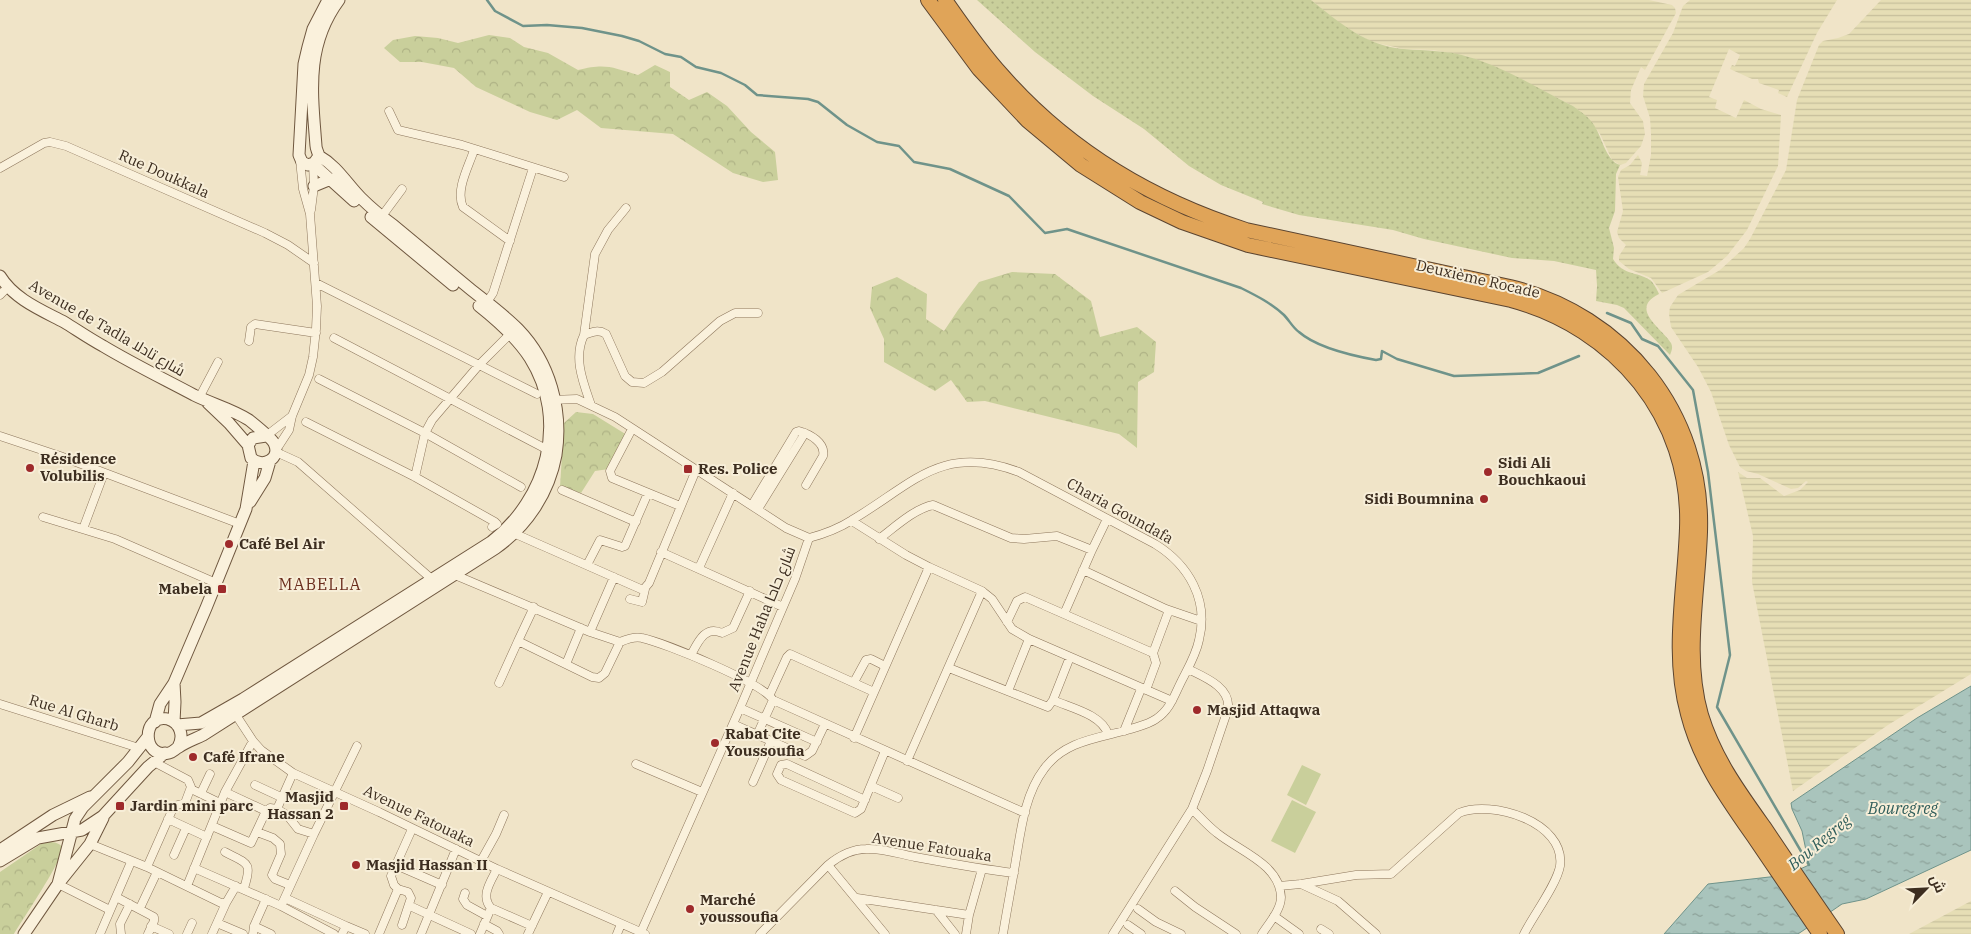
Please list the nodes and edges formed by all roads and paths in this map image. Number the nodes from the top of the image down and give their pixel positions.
1 (328, 0) edge
2 (339, 0) edge
3 (928, 0) edge
4 (944, 0) edge
5 (389, 111) dead end
6 (474, 150) junction
7 (300, 155) junction
8 (316, 156) junction
9 (0, 168) edge
10 (533, 168) junction
11 (564, 177) dead end
12 (331, 179) junction
13 (314, 186) junction
14 (402, 189) dead end
15 (626, 208) dead end
16 (310, 214) junction
17 (382, 216) junction
18 (510, 241) junction
19 (427, 258) junction
20 (314, 263) junction
21 (0, 276) edge
22 (316, 283) junction
23 (3, 291) edge
24 (485, 306) junction
25 (758, 313) dead end
26 (514, 331) junction
27 (316, 333) junction
28 (584, 335) junction
29 (334, 338) dead end
30 (248, 341) dead end
31 (218, 362) dead end
32 (479, 365) junction
33 (318, 379) dead end
34 (537, 394) dead end
35 (202, 399) junction
36 (450, 399) junction
37 (551, 400) junction
38 (591, 404) junction
39 (292, 416) junction
40 (306, 422) dead end
41 (632, 429) junction
42 (425, 433) junction
43 (0, 436) edge
44 (266, 436) junction
45 (248, 445) junction
46 (548, 450) junction
47 (274, 454) junction
48 (254, 461) junction
49 (696, 470) junction
50 (104, 472) junction
51 (415, 477) junction
52 (806, 485) dead end
53 (521, 486) dead end
54 (562, 490) dead end
55 (648, 493) junction
56 (734, 493) junction
57 (680, 506) junction
58 (755, 507) junction
59 (246, 509) junction
60 (43, 517) dead end
61 (1107, 519) junction
62 (852, 521) junction
63 (636, 522) junction
64 (240, 524) junction
65 (492, 527) dead end
66 (82, 529) junction
67 (510, 531) junction
68 (809, 538) junction
69 (879, 538) junction
70 (1092, 550) junction
71 (661, 552) junction
72 (588, 565) junction
73 (929, 567) junction
74 (699, 568) junction
75 (1083, 570) junction
76 (455, 575) junction
77 (614, 577) junction
78 (435, 582) junction
79 (216, 583) junction
80 (645, 589) junction
81 (982, 591) junction
82 (750, 592) junction
83 (630, 599) dead end
84 (534, 607) junction
85 (783, 607) junction
86 (1169, 610) junction
87 (1064, 614) junction
88 (1007, 622) junction
89 (1201, 622) junction
90 (581, 628) junction
91 (590, 632) junction
92 (1029, 639) junction
93 (518, 641) junction
94 (620, 642) junction
95 (1153, 653) junction
96 (691, 655) junction
97 (1070, 657) junction
98 (566, 664) junction
99 (885, 666) junction
100 (949, 668) junction
101 (1188, 668) junction
102 (854, 682) junction
103 (174, 683) junction
104 (499, 683) dead end
105 (750, 683) junction
106 (1144, 689) junction
107 (1008, 691) junction
108 (874, 692) junction
109 (771, 697) junction
110 (1053, 700) junction
111 (1172, 701) junction
112 (0, 704) edge
113 (740, 708) junction
114 (233, 710) junction
115 (764, 718) junction
116 (154, 722) junction
117 (175, 723) junction
118 (733, 724) junction
119 (825, 724) junction
120 (1124, 731) junction
121 (1108, 734) junction
122 (757, 735) junction
123 (147, 738) junction
124 (854, 738) junction
125 (253, 741) junction
126 (771, 741) junction
127 (817, 742) junction
128 (357, 746) dead end
129 (178, 747) junction
130 (139, 748) junction
131 (885, 751) junction
132 (165, 753) junction
133 (907, 761) junction
134 (154, 762) junction
135 (636, 764) dead end
136 (293, 773) junction
137 (210, 774) dead end
138 (1721, 778) junction
139 (753, 782) dead end
140 (255, 785) dead end
141 (870, 786) junction
142 (191, 789) junction
143 (225, 792) junction
144 (335, 792) junction
145 (702, 792) junction
146 (201, 793) junction
147 (96, 794) junction
148 (282, 798) junction
149 (898, 798) dead end
150 (865, 800) junction
151 (220, 803) junction
152 (277, 809) junction
153 (1192, 809) junction
154 (266, 811) junction
155 (1025, 813) junction
156 (504, 815) dead end
157 (104, 816) junction
158 (168, 819) junction
159 (212, 826) junction
160 (186, 828) junction
161 (412, 829) junction
162 (72, 832) junction
163 (258, 832) junction
164 (314, 834) junction
165 (207, 837) junction
166 (90, 844) junction
167 (456, 849) junction
168 (0, 850) edge
169 (224, 852) dead end
170 (174, 855) dead end
171 (481, 861) junction
172 (0, 862) edge
173 (131, 862) junction
174 (396, 865) junction
175 (828, 865) junction
176 (147, 867) junction
177 (194, 868) junction
178 (497, 869) junction
179 (982, 869) junction
180 (157, 872) junction
181 (1014, 873) junction
182 (58, 884) junction
183 (1301, 884) junction
184 (290, 885) junction
185 (442, 885) junction
186 (187, 886) junction
187 (236, 886) junction
188 (1279, 886) junction
189 (244, 888) junction
190 (398, 889) junction
191 (1175, 891) dead end
192 (548, 892) junction
193 (465, 893) dead end
194 (116, 897) junction
195 (857, 898) junction
196 (266, 899) junction
197 (283, 902) junction
198 (226, 903) junction
199 (130, 904) junction
200 (410, 906) junction
201 (140, 908) junction
202 (491, 908) junction
203 (1138, 909) dead end
204 (110, 910) junction
205 (936, 910) junction
206 (40, 912) junction
207 (429, 915) junction
208 (969, 915) junction
209 (488, 916) junction
210 (1274, 916) junction
211 (192, 922) dead end
212 (217, 922) junction
213 (484, 924) junction
214 (621, 924) junction
215 (402, 925) dead end
216 (1128, 925) dead end
217 (151, 926) junction
218 (346, 926) junction
219 (1321, 929) dead end
220 (253, 930) edge
221 (530, 930) edge
222 (643, 933) edge
223 (24, 934) edge
224 (32, 934) edge
225 (100, 934) edge
226 (121, 934) edge
227 (148, 934) edge
228 (169, 934) edge
229 (187, 934) edge
230 (212, 934) edge
231 (243, 934) edge
232 (271, 934) edge
233 (334, 934) edge
234 (342, 934) edge
235 (365, 934) edge
236 (379, 934) edge
237 (421, 934) edge
238 (471, 934) edge
239 (480, 934) edge
240 (499, 934) edge
241 (617, 934) edge
242 (760, 934) edge
243 (885, 934) edge
244 (955, 934) edge
245 (966, 934) edge
246 (1003, 934) edge
247 (1113, 934) edge
248 (1141, 934) edge
249 (1181, 934) edge
250 (1236, 934) edge
251 (1262, 934) edge
252 (1299, 934) edge
253 (1329, 934) edge
254 (1376, 934) edge
255 (1524, 934) edge
256 (1820, 934) edge
257 (1837, 934) edge

1 - 7 street
2 - 8 street
3 - 138 highway, Deuxième Rocade
4 - 138 highway, Deuxième Rocade
5 - 6 street
6 - 10 street
6 - 18 street
7 - 8 street
7 - 8 street
7 - 16 street
8 - 12 street
8 - 13 street
8 - 17 street
9 - 20 street, Rue Doukkala
10 - 11 street
10 - 18 street
12 - 13 street
12 - 19 street
13 - 16 street
14 - 17 street
15 - 28 street
16 - 20 street
17 - 19 street
18 - 24 street
19 - 24 street
20 - 22 street
21 - 23 street, Avenue de Tadla شارع تادلا
22 - 27 street
22 - 32 street
23 - 35 street, Avenue de Tadla شارع تادلا
24 - 26 street
25 - 28 street
26 - 32 street
26 - 37 street
27 - 30 street
27 - 39 street
28 - 38 street
29 - 36 street
31 - 35 street
32 - 34 street
32 - 36 street
33 - 42 street
35 - 44 street, Avenue de Tadla شارع تادلا
35 - 45 street, Avenue de Tadla شارع تادلا
36 - 42 street
36 - 46 street
37 - 38 street, Avenue Haha شارع حاحا
37 - 46 street
37 - 67 street
38 - 41 street, Avenue Haha شارع حاحا
39 - 44 street
39 - 47 street
40 - 51 street
41 - 49 street, Avenue Haha شارع حاحا
41 - 55 street
42 - 51 street
42 - 53 street
43 - 50 street
44 - 45 street
44 - 47 street
45 - 48 street
46 - 67 street
47 - 48 street
47 - 59 street
47 - 78 street
48 - 59 street
49 - 56 street, Avenue Haha شارع حاحا
49 - 57 street
50 - 64 street
50 - 66 street
51 - 65 street
52 - 58 street
54 - 63 street
55 - 57 street
55 - 63 street
56 - 58 street, Avenue Haha شارع حاحا
56 - 74 street
57 - 71 street
58 - 68 street, Avenue Haha شارع حاحا
59 - 64 street
60 - 66 street
61 - 62 street, Charia Goundafa
61 - 70 street
61 - 89 street, Charia Goundafa
62 - 68 street, Charia Goundafa
62 - 69 street
63 - 72 street
64 - 79 street
66 - 79 street
67 - 72 street
67 - 76 street
67 - 78 street
68 - 85 street, Avenue Haha شارع حاحا
69 - 70 street
69 - 73 street
70 - 75 street
71 - 74 street
71 - 80 street
72 - 77 street
73 - 81 street
73 - 99 street
74 - 82 street
75 - 86 street
75 - 87 street
76 - 78 street
76 - 84 street
77 - 80 street
77 - 91 street
78 - 114 street
79 - 103 street
80 - 83 street
81 - 88 street
81 - 100 street
82 - 85 street
82 - 96 street
84 - 90 street
84 - 93 street
85 - 105 street, Avenue Haha شارع حاحا
86 - 89 street
86 - 95 street
87 - 88 street
87 - 95 street
88 - 92 street
89 - 101 street, Charia Goundafa
90 - 91 street
90 - 98 street
91 - 94 street
92 - 97 street
92 - 107 street
93 - 98 street
93 - 104 street
94 - 96 street
94 - 98 street
95 - 106 street
96 - 105 street
97 - 106 street
97 - 110 street
99 - 102 street
99 - 108 street
100 - 107 street
100 - 133 street
101 - 111 street, Charia Goundafa
101 - 153 street
102 - 108 street
102 - 109 street
103 - 116 street
103 - 117 street
105 - 109 street
105 - 113 street, Avenue Haha شارع حاحا
106 - 111 street
106 - 120 street
107 - 110 street
108 - 124 street
109 - 115 street
109 - 119 street
110 - 121 street
111 - 120 street, Charia Goundafa
112 - 130 street, Rue Al Gharb
113 - 115 street
113 - 118 street, Avenue Haha شارع حاحا
114 - 117 street
114 - 125 street, Avenue Fatouaka
114 - 129 street
115 - 122 street
115 - 127 street
116 - 117 street
116 - 123 street
117 - 129 street
118 - 122 street
118 - 145 street, Avenue Haha شارع حاحا
119 - 124 street
119 - 127 street
120 - 121 street, Charia Goundafa
121 - 155 street, Charia Goundafa
122 - 126 street
123 - 130 street
123 - 132 street
124 - 131 street
125 - 136 street, Avenue Fatouaka
125 - 143 street
126 - 127 street
126 - 139 street
128 - 144 street
129 - 132 street
130 - 147 street
131 - 133 street
131 - 141 street
132 - 134 street
133 - 155 street
134 - 142 street
134 - 157 street
135 - 145 street
136 - 144 street, Avenue Fatouaka
136 - 148 street
137 - 146 street
138 - 256 highway, Deuxième Rocade
138 - 257 highway, Deuxième Rocade
140 - 148 street
141 - 149 street
141 - 150 street
142 - 146 street
142 - 158 street
143 - 151 street
143 - 154 street
144 - 161 street, Avenue Fatouaka
144 - 164 street
145 - 222 street, Avenue Haha شارع حاحا
146 - 151 street
147 - 162 street
147 - 168 street
148 - 152 street
150 - 150 street
151 - 159 street
152 - 154 street
152 - 164 street
153 - 188 street
153 - 247 street
154 - 163 street
155 - 181 street, Charia Goundafa
156 - 171 street
157 - 162 street
157 - 166 street
158 - 160 street
158 - 176 street
159 - 163 street
159 - 165 street
160 - 165 street
160 - 170 street
161 - 167 street, Avenue Fatouaka
161 - 174 street
162 - 172 street
162 - 182 street
163 - 184 street
164 - 184 street
165 - 177 street
166 - 173 street
166 - 182 street
167 - 171 street, Avenue Fatouaka
167 - 185 street
169 - 189 street
171 - 178 street, Avenue Fatouaka
173 - 176 street
173 - 194 street
174 - 185 street
174 - 190 street
175 - 179 street, Avenue Fatouaka
175 - 195 street
175 - 242 street, Avenue Fatouaka
176 - 180 street
177 - 186 street
177 - 187 street
178 - 192 street, Avenue Fatouaka
178 - 202 street
179 - 181 street, Avenue Fatouaka
179 - 208 street
180 - 186 street
180 - 201 street
181 - 246 street, Charia Goundafa
182 - 204 street
182 - 206 street
183 - 188 street
183 - 254 street
183 - 255 street
184 - 197 street
185 - 207 street
186 - 198 street
187 - 189 street
187 - 198 street
188 - 210 street
189 - 196 street
190 - 200 street
190 - 236 street
191 - 250 street
192 - 214 street, Avenue Fatouaka
192 - 221 street
193 - 209 street
194 - 199 street
194 - 204 street
195 - 205 street
195 - 243 street
196 - 197 street
196 - 220 street
197 - 218 street
197 - 233 street
198 - 212 street
199 - 201 street
199 - 226 street
200 - 207 street
200 - 215 street
201 - 217 street
202 - 209 street
202 - 221 street
203 - 249 street
204 - 225 street
205 - 208 street
205 - 244 street
206 - 223 street
206 - 224 street
207 - 237 street
207 - 238 street
208 - 245 street
209 - 213 street
210 - 251 street
210 - 252 street
211 - 229 street
212 - 230 street
212 - 231 street
213 - 239 street
213 - 240 street
214 - 222 street, Avenue Fatouaka
214 - 241 street
216 - 248 street
217 - 227 street
217 - 228 street
218 - 234 street
218 - 235 street
219 - 253 street
220 - 232 street

